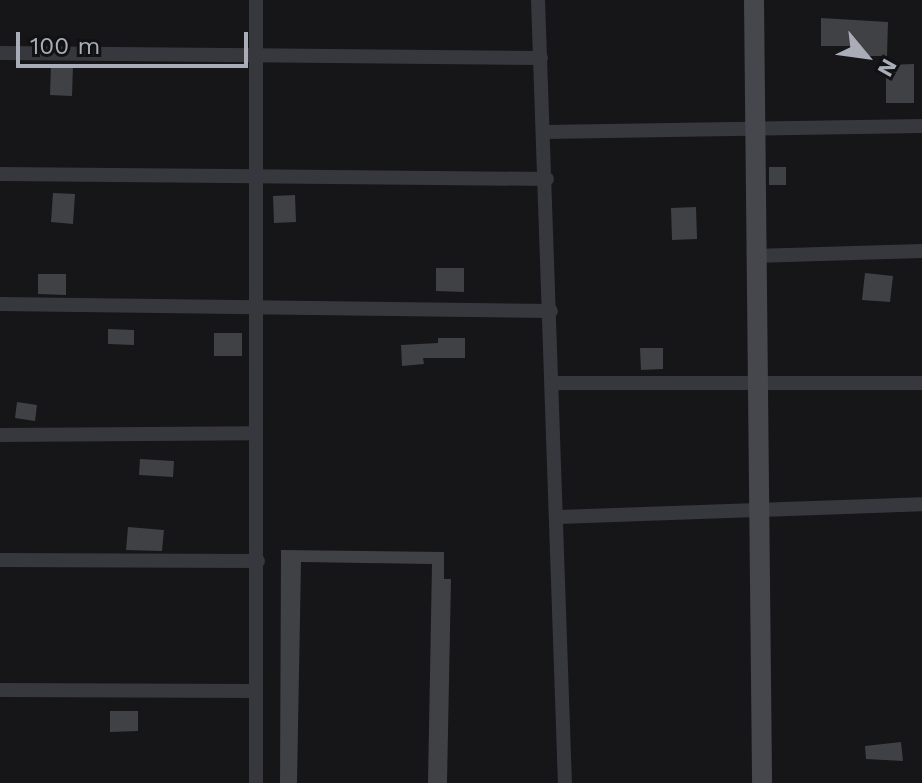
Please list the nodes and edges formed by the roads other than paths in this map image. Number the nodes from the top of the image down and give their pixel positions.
1 (256, 0) edge
2 (538, 0) edge
3 (754, 0) edge
4 (0, 53) edge
5 (256, 57) junction
6 (541, 58) junction
7 (922, 126) edge
8 (755, 131) junction
9 (545, 132) junction
10 (0, 174) edge
11 (256, 178) junction
12 (547, 179) junction
13 (922, 251) edge
14 (756, 256) junction
15 (0, 304) edge
16 (256, 306) junction
17 (551, 311) junction
18 (554, 383) junction
19 (922, 383) edge
20 (757, 387) junction
21 (256, 433) junction
22 (0, 435) edge
23 (922, 504) edge
24 (758, 507) junction
25 (558, 517) junction
26 (0, 560) edge
27 (258, 561) junction
28 (0, 690) edge
29 (256, 691) junction
30 (256, 783) edge
31 (565, 783) edge
32 (762, 783) edge

1 - 5 street
2 - 6 street
3 - 8 street
4 - 5 street
5 - 6 street
5 - 11 street
6 - 9 street
7 - 8 street
8 - 9 street
8 - 14 street
9 - 12 street
10 - 11 street
11 - 12 street
11 - 16 street
12 - 17 street
13 - 14 street
14 - 20 street
15 - 16 street
16 - 17 street
16 - 21 street
17 - 18 street
18 - 20 street
18 - 25 street
19 - 20 street
20 - 24 street
21 - 22 street
21 - 27 street
23 - 24 street
24 - 25 street
24 - 32 street
25 - 31 street
26 - 27 street
27 - 29 street
28 - 29 street
29 - 30 street

